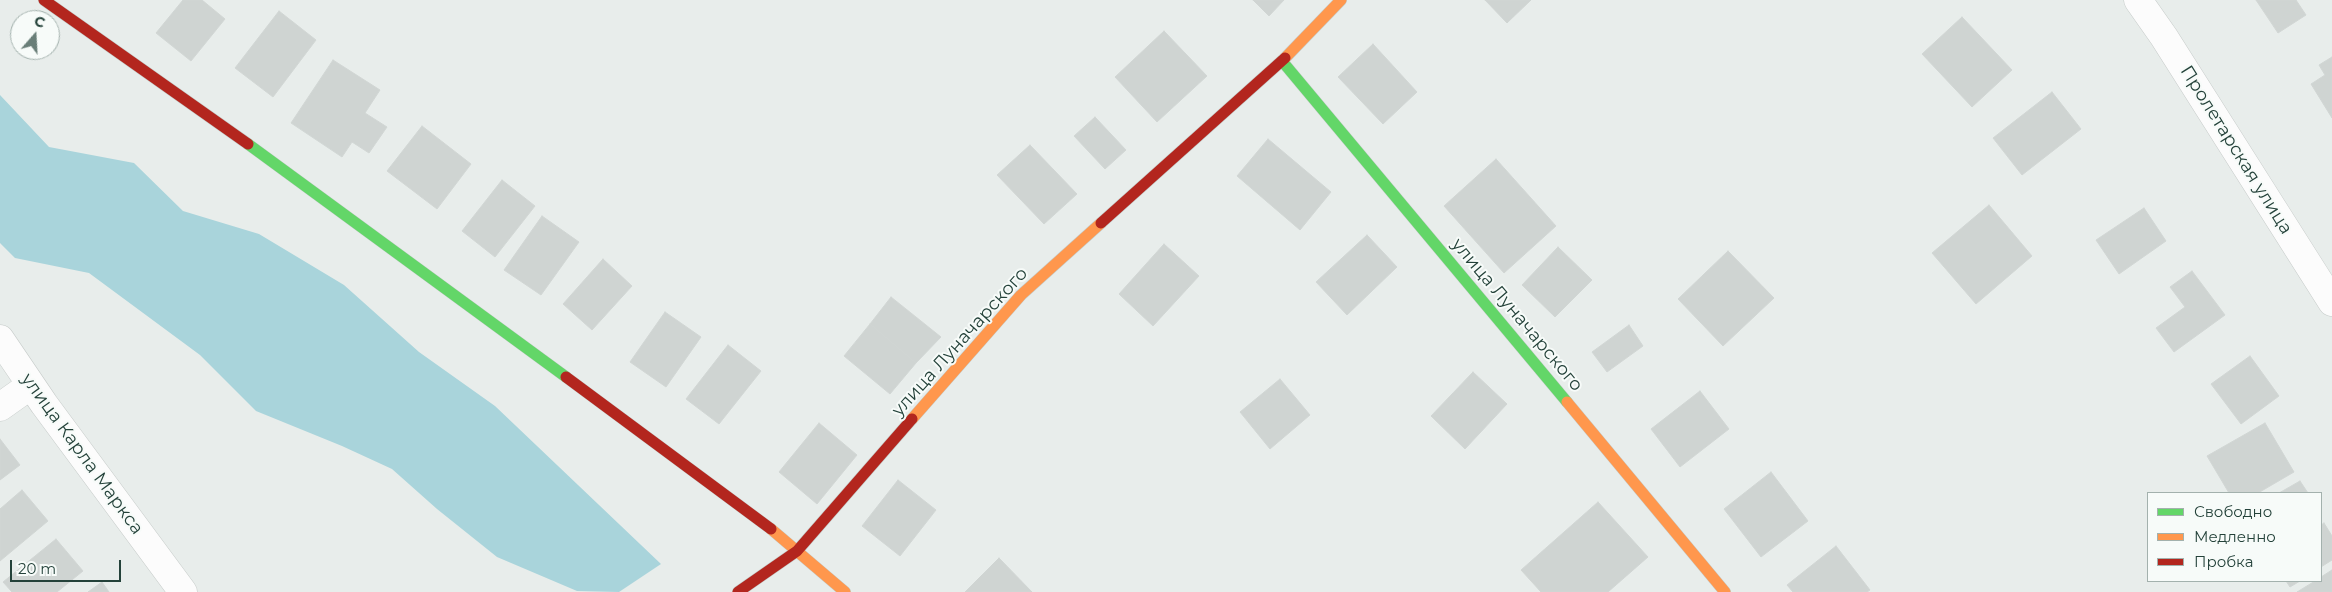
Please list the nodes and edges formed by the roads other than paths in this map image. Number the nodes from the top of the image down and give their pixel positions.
1 (44, 0) edge
2 (1341, 0) edge
3 (2138, 0) edge
4 (1282, 61) junction
5 (2332, 302) edge
6 (0, 339) edge
7 (31, 385) junction
8 (0, 407) edge
9 (797, 551) junction
10 (183, 592) edge
11 (738, 592) edge
12 (845, 592) edge
13 (1725, 592) edge

1 - 9 street
2 - 4 street, улица Луначарского
3 - 5 street, Пролетарская улица
4 - 9 street, улица Луначарского
4 - 13 street, улица Луначарского
6 - 7 street, улица Карла Маркса
7 - 8 street
7 - 10 street, улица Карла Маркса
9 - 11 street, улица Луначарского
9 - 12 street

